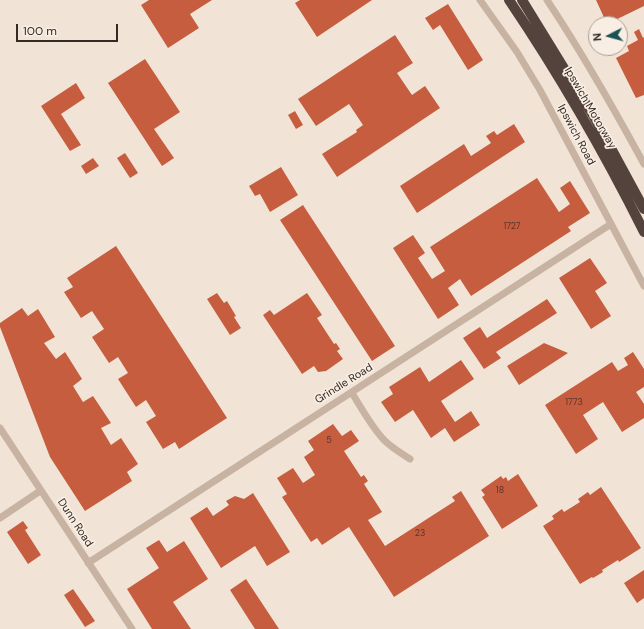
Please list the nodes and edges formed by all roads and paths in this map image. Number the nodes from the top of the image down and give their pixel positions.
1 (480, 0) edge
2 (506, 0) edge
3 (509, 0) edge
4 (522, 0) edge
5 (547, 0) edge
6 (529, 29) junction
7 (644, 164) edge
8 (644, 209) edge
9 (611, 224) junction
10 (644, 232) edge
11 (644, 286) edge
12 (352, 393) junction
13 (0, 428) edge
14 (410, 459) dead end
15 (40, 491) junction
16 (0, 518) edge
17 (88, 563) junction
18 (132, 629) edge

1 - 9 street, Ipswich Road
2 - 6 highway
3 - 6 highway, Ipswich Motorway
4 - 8 highway, Ipswich Motorway
5 - 7 street
6 - 10 highway, Ipswich Motorway
9 - 11 street, Ipswich Road
9 - 12 street, Grindle Road
12 - 14 street
12 - 17 street, Grindle Road
13 - 15 street, Dunn Road
15 - 16 street
15 - 17 street, Dunn Road
17 - 18 street, Dunn Road

